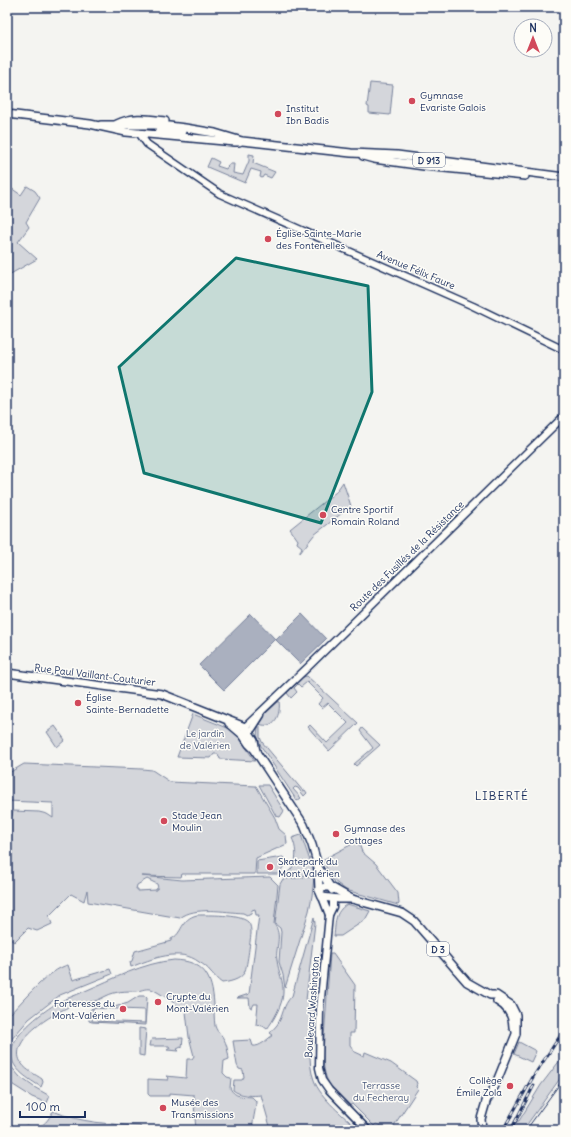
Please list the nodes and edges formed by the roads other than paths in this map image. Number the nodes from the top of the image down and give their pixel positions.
1 (7, 114) edge
2 (138, 122) junction
3 (101, 125) junction
4 (185, 128) junction
5 (139, 133) junction
6 (215, 133) junction
7 (242, 141) junction
8 (564, 177) edge
9 (564, 350) edge
10 (564, 416) edge
11 (7, 673) edge
12 (245, 731) junction
13 (318, 866) junction
14 (331, 887) junction
15 (319, 890) junction
16 (322, 897) junction
17 (333, 898) junction
18 (352, 898) junction
19 (329, 915) junction
20 (368, 1130) edge
21 (482, 1130) edge

1 - 3 main road, D 913
2 - 3 main road, D 913
2 - 4 main road, D 913
2 - 5 main road
2 - 6 main road, D 913
3 - 5 main road, D 913
4 - 5 main road
4 - 6 main road, D 913
5 - 7 main road, D 913
5 - 9 street, Avenue Félix Faure
6 - 7 main road, D 913
7 - 8 main road, D 913
10 - 12 street, Route des Fusillés de la Résistance
11 - 12 main road, Rue Paul Vaillant-Couturier
12 - 13 main road, Rue Paul Vaillant-Couturier
13 - 14 main road
13 - 15 main road
14 - 15 main road
14 - 17 main road
14 - 18 main road, D 3
15 - 16 main road
16 - 17 main road
16 - 19 street, Boulevard Washington
17 - 18 main road, D 3
17 - 19 street, Boulevard Washington
18 - 21 main road, D 3
19 - 20 street, Boulevard Washington

